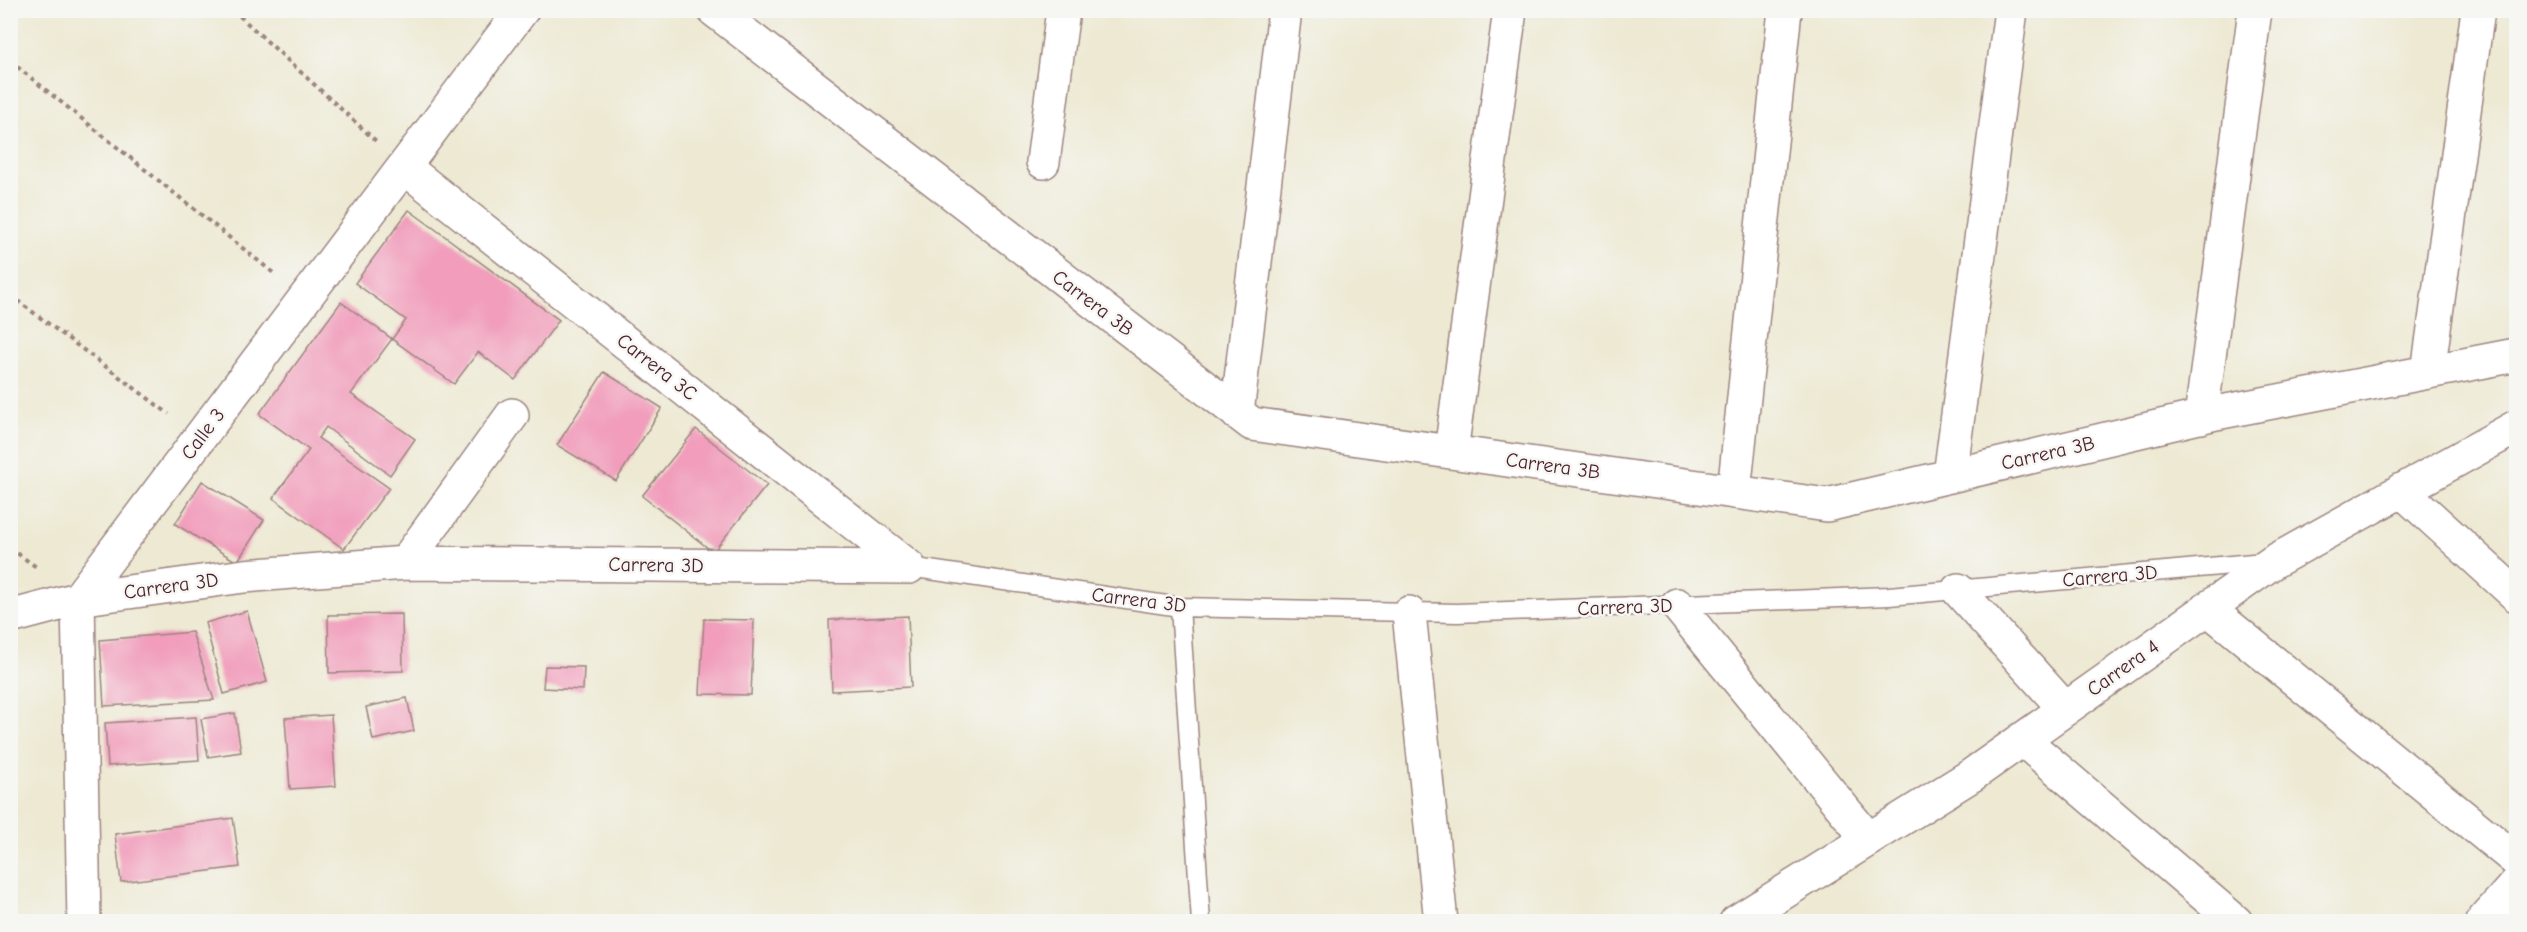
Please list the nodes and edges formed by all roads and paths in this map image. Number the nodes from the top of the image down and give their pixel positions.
1 (233, 10) edge
2 (522, 10) edge
3 (714, 10) edge
4 (1063, 10) edge
5 (1285, 10) edge
6 (1510, 10) edge
7 (1785, 10) edge
8 (2011, 10) edge
9 (2255, 10) edge
10 (2478, 10) edge
11 (10, 61) edge
12 (1043, 162) dead end
13 (404, 167) junction
14 (10, 296) edge
15 (304, 298) junction
16 (2517, 356) edge
17 (2428, 372) junction
18 (1237, 413) junction
19 (512, 415) dead end
20 (2201, 417) junction
21 (2517, 426) edge
22 (200, 438) junction
23 (1451, 452) junction
24 (1950, 476) junction
25 (2401, 490) junction
26 (1734, 492) junction
27 (405, 562) junction
28 (2273, 562) junction
29 (909, 567) junction
30 (1958, 590) junction
31 (2517, 595) edge
32 (78, 599) junction
33 (1677, 605) junction
34 (1180, 607) junction
35 (2207, 608) junction
36 (1409, 613) junction
37 (10, 617) edge
38 (2065, 709) junction
39 (2022, 739) junction
40 (1868, 839) junction
41 (2517, 861) edge
42 (2517, 884) edge
43 (84, 921) edge
44 (1201, 921) edge
45 (1441, 921) edge
46 (1736, 921) edge
47 (2236, 921) edge
48 (2482, 921) edge

1 - 13 path
2 - 13 street, Calle 3
3 - 18 street, Carrera 3B
4 - 12 street
5 - 18 street
6 - 23 street
7 - 26 street
8 - 24 street
9 - 20 street
10 - 17 street
11 - 15 path
13 - 15 street, Calle 3
13 - 29 street, Carrera 3C
14 - 22 path
15 - 22 street, Calle 3
16 - 17 street, Carrera 3B
17 - 20 street, Carrera 3B
18 - 23 street, Carrera 3B
19 - 27 street
20 - 24 street, Carrera 3B
21 - 25 street, Carrera 4
22 - 32 street, Calle 3
23 - 26 street, Carrera 3B
24 - 26 street, Carrera 3B
25 - 28 street, Carrera 4
25 - 31 street
27 - 29 street, Carrera 3D
27 - 32 street, Carrera 3D
28 - 30 lane, Carrera 3D
28 - 35 street, Carrera 4
29 - 34 lane, Carrera 3D
30 - 33 lane, Carrera 3D
30 - 38 street
32 - 37 street, Carrera 3D
32 - 43 street
33 - 36 lane, Carrera 3D
33 - 40 street
34 - 36 lane, Carrera 3D
34 - 44 lane
35 - 38 street, Carrera 4
35 - 41 street
36 - 45 street
38 - 39 street, Carrera 4
39 - 40 street, Carrera 4
39 - 47 street
40 - 46 street, Carrera 4
42 - 48 street

